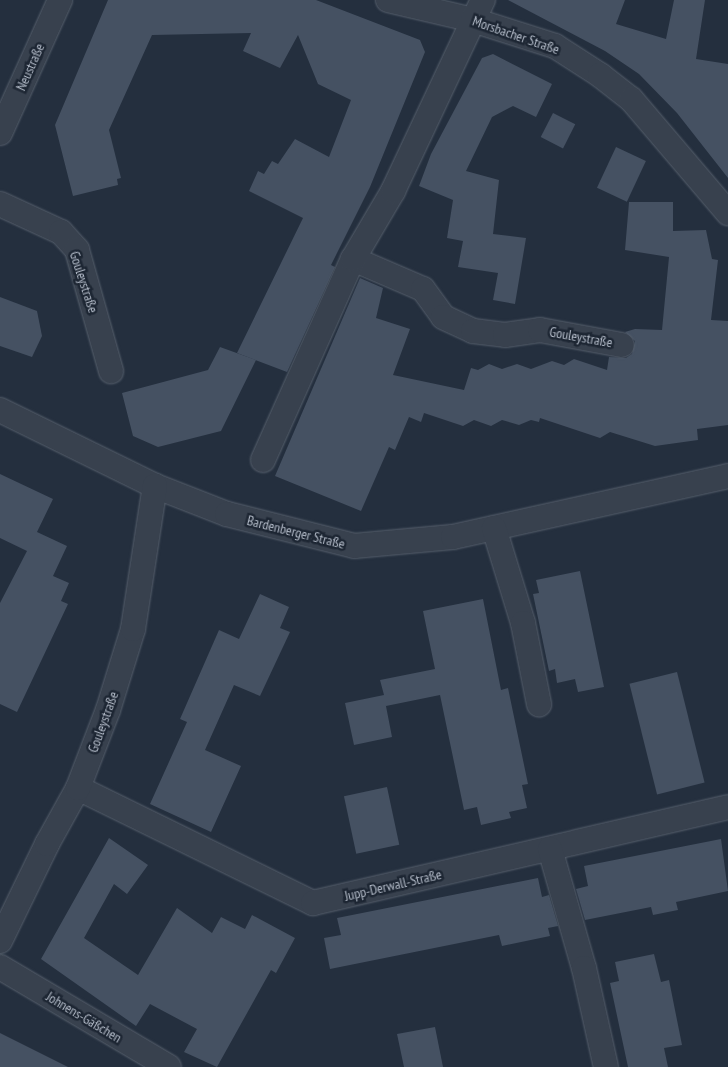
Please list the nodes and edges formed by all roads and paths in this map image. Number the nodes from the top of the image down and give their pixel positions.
1 (60, 0) edge
2 (388, 0) edge
3 (478, 10) edge
4 (0, 133) edge
5 (0, 204) edge
6 (728, 213) edge
7 (353, 259) junction
8 (622, 345) dead end
9 (111, 371) dead end
10 (0, 410) edge
11 (263, 460) dead end
12 (728, 476) edge
13 (155, 486) junction
14 (494, 528) junction
15 (539, 704) dead end
16 (78, 788) junction
17 (728, 807) edge
18 (550, 849) junction
19 (0, 941) edge
20 (0, 967) edge
21 (169, 1067) edge
22 (606, 1067) edge

1 - 4 street, Neustraße
2 - 3 street, Morsbacher Straße
3 - 6 street, Morsbacher Straße
3 - 7 street
5 - 9 street, Gouleystraße
7 - 8 street, Gouleystraße
7 - 11 street
10 - 13 street, Bardenberger Straße
12 - 14 street, Bardenberger Straße
13 - 14 street, Bardenberger Straße
13 - 16 street, Gouleystraße
14 - 15 street
16 - 18 street, Jupp-Derwall-Straße
16 - 19 street, Gouleystraße
17 - 18 street, Jupp-Derwall-Straße
18 - 22 street
20 - 21 street, Johnens-Gäßchen

